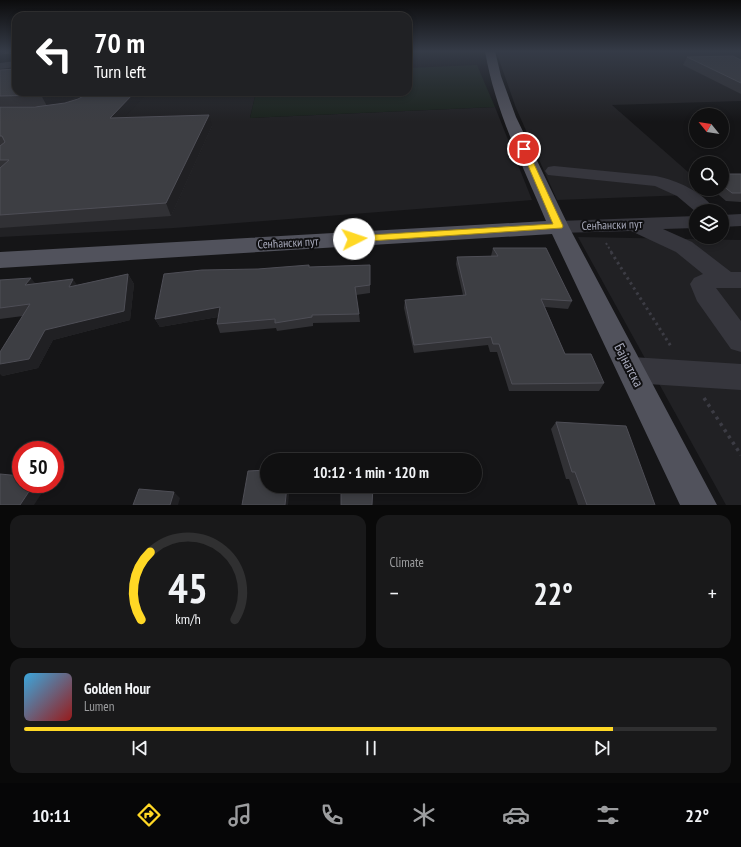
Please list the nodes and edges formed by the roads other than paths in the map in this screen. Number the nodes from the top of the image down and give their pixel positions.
1 (12, 75) edge
2 (495, 75) edge
3 (0, 76) edge
4 (554, 172) dead end
5 (698, 204) edge
6 (741, 220) edge
7 (729, 221) edge
8 (689, 222) edge
9 (633, 224) junction
10 (559, 226) junction
11 (0, 260) edge
12 (733, 280) edge
13 (741, 341) edge
14 (632, 370) junction
15 (741, 377) edge
16 (699, 505) edge

1 - 3 street
2 - 10 main road, Бајнатска
4 - 5 street
6 - 7 street
8 - 9 street, Сенћански пут
9 - 10 street, Сенћански пут
9 - 12 street
10 - 11 main road, Сенћански пут
10 - 14 main road, Бајнатска
12 - 13 street
14 - 15 street
14 - 16 main road, Бајнатска

